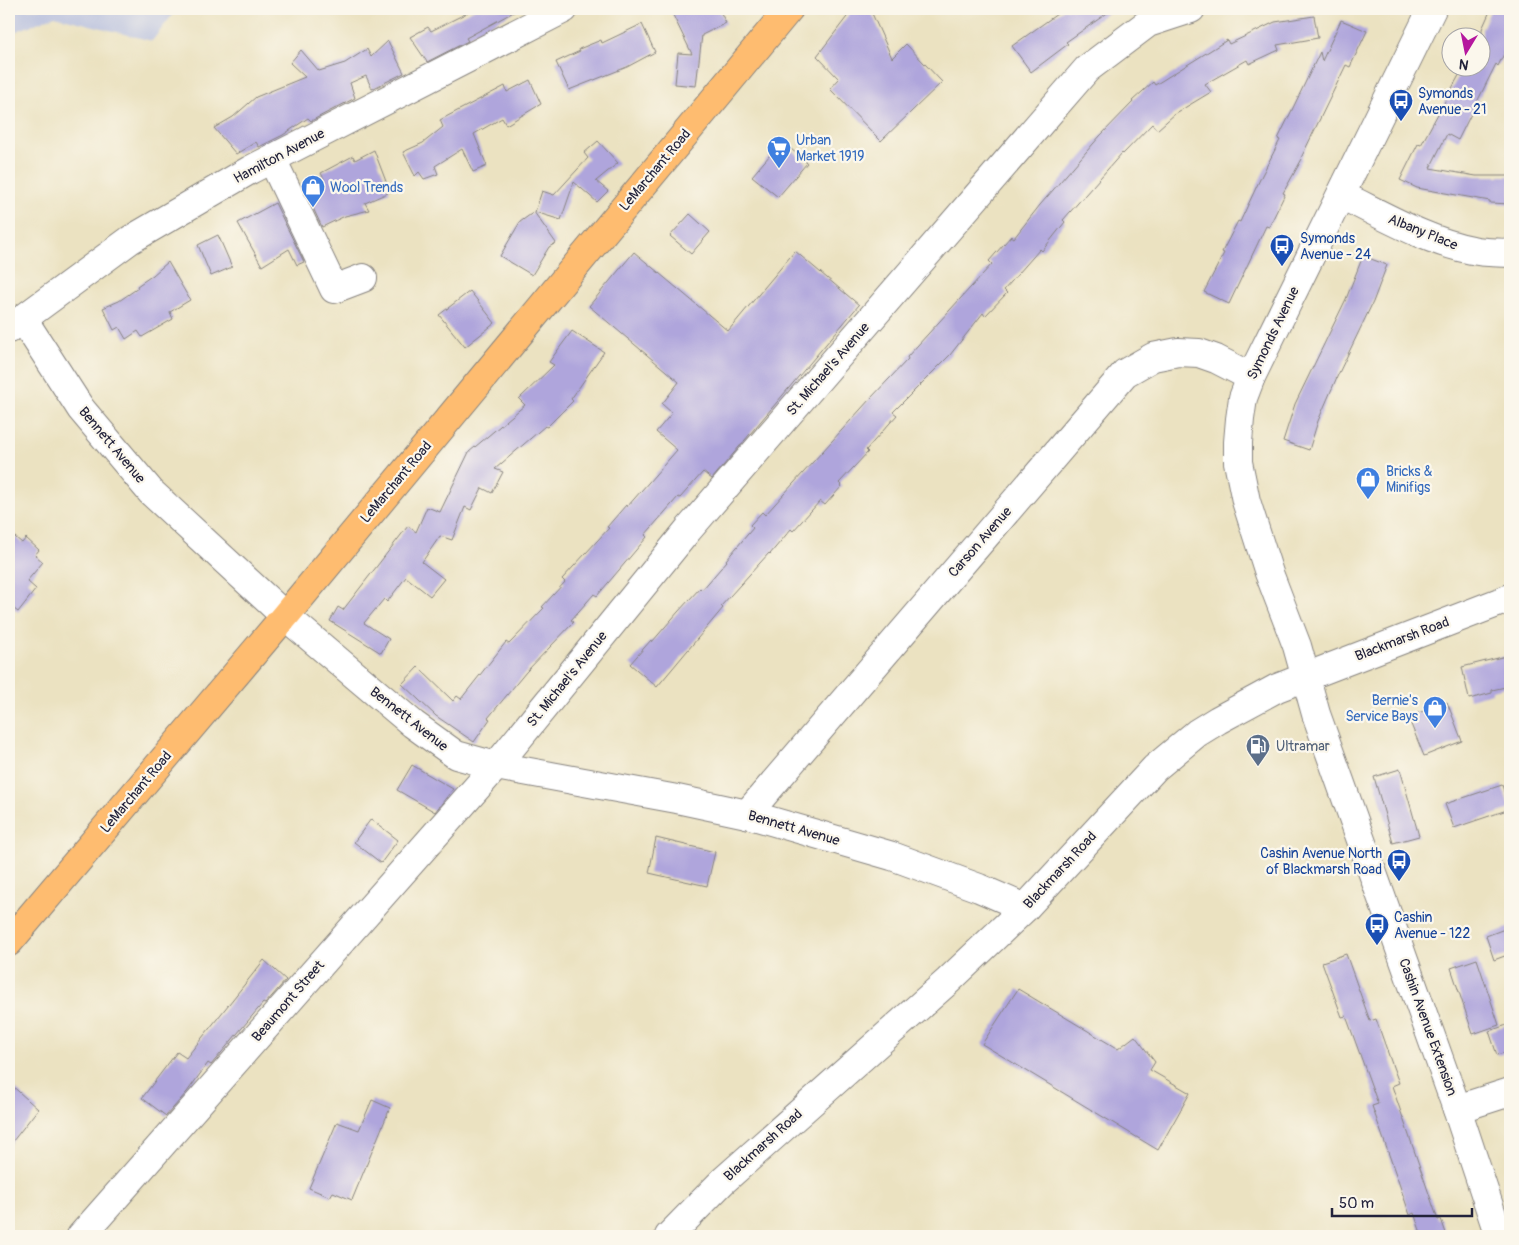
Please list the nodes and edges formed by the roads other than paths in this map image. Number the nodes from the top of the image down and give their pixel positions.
1 (564, 9) edge
2 (1191, 9) edge
3 (1429, 10) edge
4 (787, 12) edge
5 (272, 159) junction
6 (1341, 195) junction
7 (1510, 253) edge
8 (363, 278) dead end
9 (16, 324) edge
10 (1251, 376) junction
11 (1510, 598) edge
12 (285, 616) junction
13 (1306, 677) junction
14 (496, 766) junction
15 (747, 814) junction
16 (1025, 908) junction
17 (9, 942) edge
18 (1510, 1092) edge
19 (1457, 1109) junction
20 (81, 1236) edge
21 (669, 1236) edge
22 (1499, 1236) edge

1 - 5 street, Hamilton Avenue
2 - 14 street, St. Michael's Avenue
3 - 6 street, Symonds Avenue
4 - 12 main road, LeMarchant Road
5 - 8 street
5 - 9 street, Hamilton Avenue
6 - 7 street, Albany Place
6 - 10 street, Symonds Avenue
9 - 12 street, Bennett Avenue
10 - 13 street, Symonds Avenue
10 - 15 street, Carson Avenue
11 - 13 street, Blackmarsh Road
12 - 14 street, Bennett Avenue
12 - 17 main road, LeMarchant Road
13 - 16 street, Blackmarsh Road
13 - 19 street, Cashin Avenue Extension
14 - 15 street, Bennett Avenue
14 - 20 street, Beaumont Street
15 - 16 street, Bennett Avenue
16 - 21 street, Blackmarsh Road
18 - 19 street
19 - 22 street, Cashin Avenue Extension

